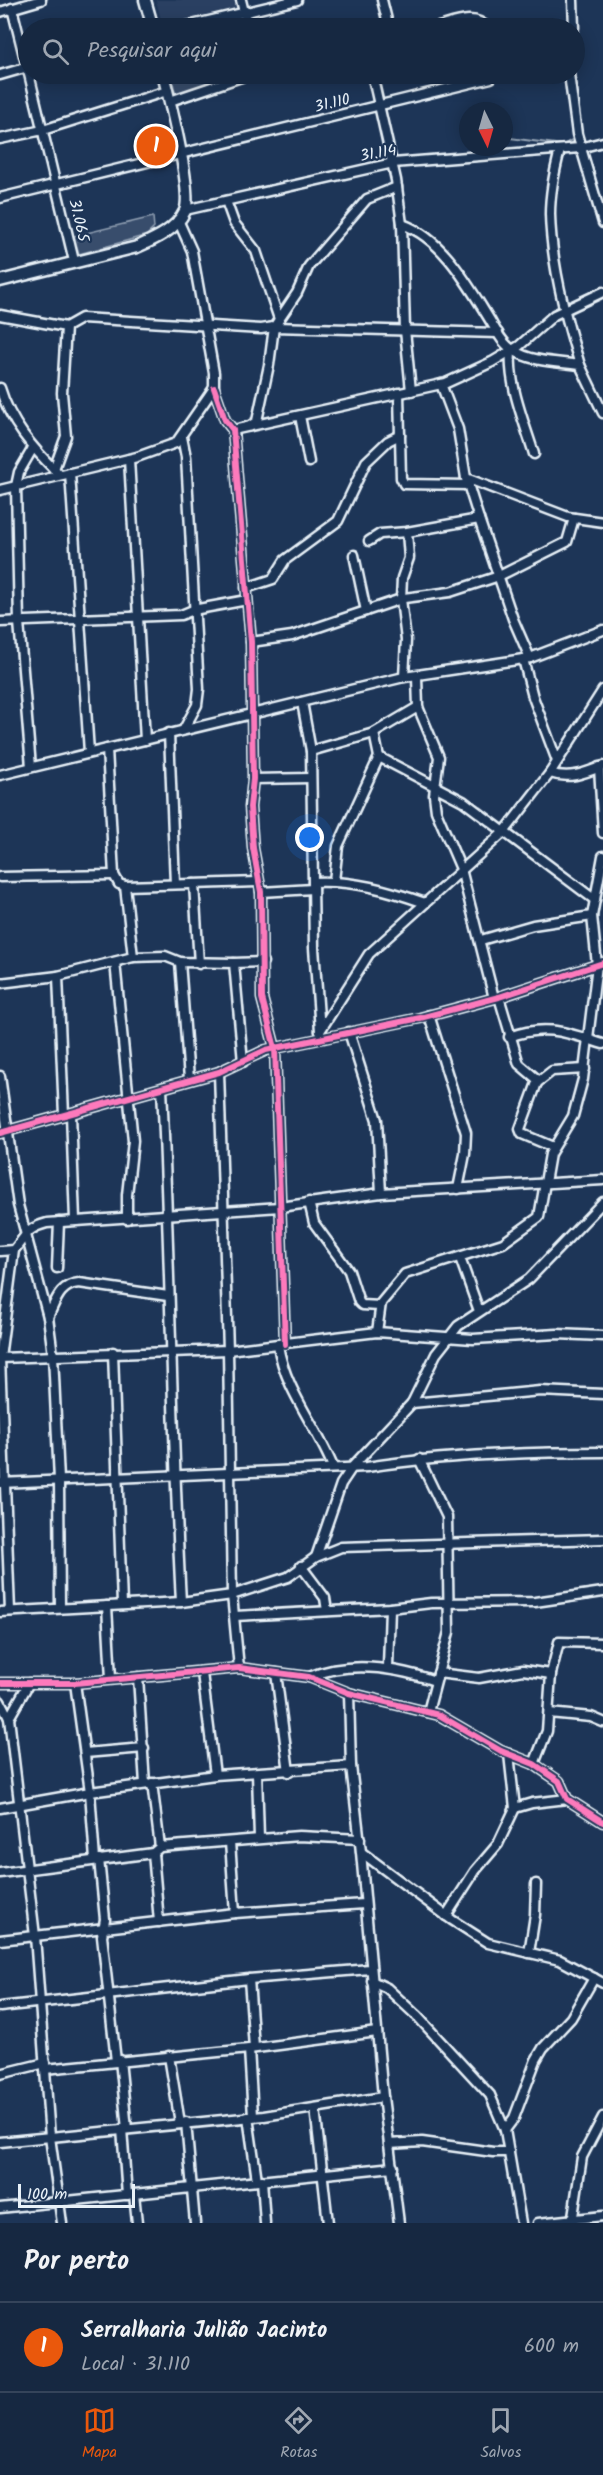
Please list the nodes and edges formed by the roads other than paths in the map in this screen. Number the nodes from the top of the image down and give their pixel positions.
1 (41, 0) edge
2 (145, 0) edge
3 (241, 0) edge
4 (297, 0) edge
5 (382, 0) edge
6 (573, 0) edge
7 (12, 8) junction
8 (0, 12) edge
9 (244, 13) junction
10 (150, 18) edge
11 (222, 18) edge
12 (245, 18) edge
13 (386, 18) edge
14 (574, 18) edge
15 (18, 31) edge
16 (18, 72) edge
17 (0, 75) edge
18 (32, 84) edge
19 (165, 84) edge
20 (213, 84) edge
21 (374, 84) edge
22 (462, 84) edge
23 (570, 84) edge
24 (168, 96) junction
25 (379, 106) junction
26 (43, 130) junction
27 (0, 139) edge
28 (603, 142) edge
29 (580, 148) junction
30 (560, 150) junction
31 (180, 153) junction
32 (393, 164) junction
33 (57, 186) junction
34 (397, 187) junction
35 (0, 198) edge
36 (226, 201) junction
37 (185, 210) junction
38 (178, 220) junction
39 (603, 223) edge
40 (402, 224) junction
41 (74, 261) junction
42 (0, 281) edge
43 (603, 292) edge
44 (566, 309) junction
45 (0, 315) edge
46 (279, 319) junction
47 (204, 326) junction
48 (66, 327) junction
49 (274, 327) junction
50 (405, 330) junction
51 (498, 333) junction
52 (511, 350) junction
53 (580, 365) junction
54 (441, 384) junction
55 (0, 388) edge
56 (214, 388) junction
57 (411, 391) junction
58 (399, 393) junction
59 (603, 413) edge
60 (300, 416) junction
61 (248, 428) junction
62 (233, 430) junction
63 (400, 435) junction
64 (182, 437) junction
65 (33, 448) junction
66 (534, 453) dead end
67 (129, 459) junction
68 (309, 462) dead end
69 (57, 472) junction
70 (70, 473) junction
71 (468, 481) junction
72 (16, 486) junction
73 (0, 490) edge
74 (574, 518) junction
75 (479, 519) junction
76 (603, 522) edge
77 (407, 532) junction
78 (369, 541) dead end
79 (354, 555) dead end
80 (499, 576) junction
81 (246, 588) junction
82 (400, 599) junction
83 (246, 600) junction
84 (193, 610) junction
85 (366, 611) junction
86 (138, 616) junction
87 (81, 618) junction
88 (0, 622) edge
89 (19, 622) junction
90 (603, 630) edge
91 (251, 642) junction
92 (526, 658) junction
93 (404, 677) junction
94 (417, 677) junction
95 (603, 690) edge
96 (302, 702) junction
97 (418, 707) junction
98 (252, 712) junction
99 (184, 729) junction
100 (374, 733) junction
101 (169, 734) junction
102 (145, 740) junction
103 (107, 749) junction
104 (311, 751) junction
105 (89, 752) junction
106 (379, 758) junction
107 (556, 760) junction
108 (31, 767) junction
109 (601, 770) edge
110 (550, 773) junction
111 (0, 775) edge
112 (310, 778) junction
113 (252, 779) junction
114 (435, 786) junction
115 (505, 831) junction
116 (603, 833) edge
117 (603, 856) edge
118 (461, 869) junction
119 (114, 875) junction
120 (0, 877) edge
121 (334, 881) junction
122 (258, 882) junction
123 (176, 884) junction
124 (194, 884) junction
125 (125, 886) junction
126 (313, 886) junction
127 (261, 892) junction
128 (425, 903) junction
129 (593, 908) junction
130 (603, 908) edge
131 (481, 940) junction
132 (133, 957) junction
133 (115, 962) junction
134 (180, 962) junction
135 (263, 962) junction
136 (234, 963) junction
137 (199, 964) junction
138 (600, 964) edge
139 (58, 976) junction
140 (0, 983) edge
141 (497, 998) junction
142 (429, 1015) junction
143 (349, 1032) junction
144 (319, 1034) junction
145 (509, 1036) junction
146 (590, 1038) junction
147 (603, 1044) edge
148 (275, 1048) junction
149 (243, 1062) junction
150 (585, 1069) junction
151 (219, 1072) junction
152 (0, 1076) edge
153 (189, 1079) junction
154 (538, 1082) junction
155 (162, 1088) junction
156 (127, 1098) junction
157 (68, 1114) junction
158 (3, 1132) edge
159 (553, 1147) junction
160 (603, 1180) edge
161 (546, 1183) junction
162 (458, 1189) junction
163 (381, 1193) junction
164 (309, 1202) junction
165 (603, 1202) edge
166 (280, 1207) junction
167 (223, 1210) junction
168 (168, 1216) junction
169 (75, 1220) junction
170 (127, 1220) junction
171 (59, 1222) junction
172 (25, 1234) junction
173 (14, 1250) junction
174 (0, 1251) edge
175 (460, 1258) junction
176 (57, 1268) dead end
177 (168, 1296) junction
178 (380, 1306) junction
179 (478, 1311) junction
180 (48, 1317) junction
181 (377, 1332) junction
182 (603, 1336) edge
183 (449, 1337) junction
184 (282, 1345) junction
185 (169, 1350) junction
186 (228, 1350) junction
187 (113, 1352) junction
188 (52, 1355) junction
189 (0, 1358) edge
190 (603, 1394) edge
191 (412, 1403) junction
192 (603, 1452) edge
193 (419, 1459) junction
194 (353, 1466) junction
195 (333, 1467) junction
196 (230, 1472) junction
197 (174, 1474) junction
198 (119, 1477) junction
199 (59, 1480) junction
200 (3, 1482) edge
201 (603, 1539) edge
202 (446, 1543) junction
203 (316, 1557) junction
204 (301, 1566) junction
205 (603, 1592) edge
206 (232, 1595) junction
207 (181, 1602) junction
208 (449, 1602) junction
209 (122, 1605) junction
210 (107, 1606) junction
211 (60, 1608) junction
212 (390, 1608) junction
213 (10, 1611) junction
214 (327, 1611) junction
215 (0, 1612) edge
216 (235, 1616) junction
217 (603, 1643) edge
218 (388, 1667) junction
219 (239, 1668) junction
220 (202, 1673) junction
221 (276, 1673) junction
222 (551, 1674) junction
223 (138, 1677) junction
224 (309, 1677) junction
225 (437, 1677) junction
226 (111, 1679) junction
227 (0, 1683) edge
228 (29, 1683) junction
229 (75, 1683) junction
230 (349, 1693) junction
231 (0, 1701) edge
232 (428, 1712) junction
233 (549, 1713) junction
234 (9, 1718) junction
235 (603, 1722) edge
236 (10, 1734) junction
237 (0, 1736) edge
238 (144, 1748) junction
239 (85, 1753) junction
240 (509, 1754) junction
241 (534, 1764) junction
242 (351, 1766) junction
243 (289, 1772) junction
244 (257, 1773) junction
245 (215, 1775) junction
246 (148, 1784) junction
247 (90, 1792) junction
248 (567, 1799) junction
249 (19, 1805) junction
250 (0, 1808) edge
251 (515, 1808) junction
252 (603, 1822) edge
253 (259, 1838) junction
254 (360, 1839) junction
255 (230, 1842) junction
256 (156, 1850) junction
257 (361, 1852) junction
258 (97, 1859) junction
259 (26, 1868) junction
260 (0, 1873) edge
261 (536, 1884) dead end
262 (364, 1904) junction
263 (235, 1913) junction
264 (446, 1916) junction
265 (159, 1922) junction
266 (103, 1928) junction
267 (35, 1936) junction
268 (0, 1940) edge
269 (529, 1953) junction
270 (370, 1969) junction
271 (249, 1979) junction
272 (599, 1980) edge
273 (372, 1981) junction
274 (109, 1996) junction
275 (41, 2002) junction
276 (0, 2007) edge
277 (377, 2032) junction
278 (252, 2048) junction
279 (169, 2056) junction
280 (118, 2060) junction
281 (45, 2066) junction
282 (0, 2074) edge
283 (383, 2097) junction
284 (315, 2108) junction
285 (250, 2117) junction
286 (603, 2117) edge
287 (183, 2123) junction
288 (601, 2126) edge
289 (125, 2129) junction
290 (505, 2130) junction
291 (50, 2137) junction
292 (0, 2142) edge
293 (389, 2144) junction
294 (508, 2152) junction
295 (393, 2167) junction
296 (323, 2176) junction
297 (260, 2180) junction
298 (191, 2188) junction
299 (130, 2195) junction
300 (59, 2202) junction
301 (0, 2208) edge
302 (603, 2217) edge
303 (572, 2221) edge
304 (62, 2223) edge
305 (137, 2223) edge
306 (195, 2223) edge
307 (265, 2223) edge
308 (328, 2223) edge
309 (399, 2223) edge
310 (521, 2223) edge
311 (538, 2223) edge

1 - 7 street
2 - 10 street
3 - 9 street
4 - 9 street
5 - 13 street
6 - 14 street
7 - 8 street
7 - 15 street, 31.065
9 - 11 street
9 - 12 street
16 - 17 street
18 - 26 street, 31.065
19 - 24 street
20 - 24 street
21 - 25 street
22 - 25 street, 31.110
23 - 29 street
24 - 26 street
24 - 31 street
25 - 31 street, 31.110
25 - 32 street
26 - 27 street
26 - 33 street, 31.065
28 - 29 street, 31.114
29 - 30 street, 31.114
29 - 39 street
30 - 32 street, 31.114
30 - 44 street
31 - 33 street, 31.110
31 - 37 street
32 - 34 street
32 - 36 street, 31.114
33 - 35 street, 31.110
33 - 41 street, 31.065
34 - 40 street
34 - 46 street
36 - 37 street, 31.114
36 - 46 street
37 - 38 street
38 - 41 street
38 - 47 street
40 - 50 street
40 - 51 street
41 - 42 street
43 - 44 street
44 - 52 street
44 - 53 street
45 - 48 street
46 - 49 street
47 - 48 street
47 - 49 street
47 - 56 street
48 - 69 street
49 - 50 street
49 - 61 street
50 - 51 street
50 - 57 street
51 - 52 street
52 - 53 street
52 - 54 street
52 - 66 street
53 - 59 street
54 - 57 street
54 - 71 street
55 - 65 street
56 - 62 street
56 - 64 street
57 - 58 street
58 - 60 street
58 - 63 street
60 - 61 street
60 - 68 street
61 - 62 street
62 - 81 street
63 - 71 street
63 - 81 street
64 - 67 street
64 - 84 street
65 - 69 street
65 - 72 street
67 - 70 street
67 - 86 street
69 - 70 street
69 - 72 street
70 - 87 street
71 - 74 street
71 - 75 street
72 - 73 street
72 - 89 street
74 - 76 street
74 - 80 street
75 - 77 street
75 - 80 street
77 - 78 street
77 - 82 street
79 - 85 street
80 - 82 street
80 - 92 street
81 - 83 street
82 - 85 street
82 - 93 street
83 - 84 street
83 - 91 street
84 - 86 street
84 - 99 street
85 - 91 street
86 - 87 street
86 - 102 street
87 - 89 street
87 - 105 street
88 - 89 street
89 - 108 street
90 - 92 street
91 - 98 street
92 - 94 street
92 - 107 street
93 - 94 street
93 - 96 street
94 - 97 street
95 - 107 street
96 - 98 street
96 - 104 street
97 - 100 street
97 - 114 street
98 - 99 street
98 - 113 street
99 - 101 street
100 - 104 street
100 - 106 street
101 - 102 street
101 - 123 street
102 - 103 street
103 - 105 street
103 - 119 street
104 - 112 street
105 - 108 street
106 - 114 street
106 - 121 street
107 - 110 street
108 - 111 street
109 - 110 street
109 - 116 street
110 - 115 street
112 - 113 street
112 - 126 street
113 - 122 street
114 - 115 street
114 - 118 street
115 - 118 street
115 - 129 street
117 - 129 street
118 - 128 street
118 - 131 street
119 - 120 street
119 - 125 street
121 - 126 street
121 - 128 street
122 - 124 street
122 - 127 street
123 - 124 street
123 - 125 street
124 - 137 street
125 - 132 street
126 - 127 street
126 - 144 street
127 - 135 street
128 - 144 street
129 - 130 street
129 - 131 street
129 - 138 street
131 - 141 street
132 - 133 street
132 - 134 street
133 - 139 street
133 - 156 street
134 - 137 street
134 - 153 street
135 - 136 street
135 - 148 street
136 - 137 street
136 - 149 street
138 - 141 street
138 - 146 street
139 - 140 street
139 - 157 street
141 - 142 street
141 - 145 street
142 - 143 street
142 - 162 street
143 - 144 street
143 - 163 street
144 - 148 street
145 - 146 street
145 - 154 street
146 - 147 street
146 - 150 street
148 - 149 street
148 - 166 street
149 - 151 street
150 - 154 street
150 - 159 street
151 - 153 street
151 - 167 street
152 - 158 street
153 - 155 street
154 - 159 street
155 - 156 street
155 - 168 street
156 - 157 street
156 - 170 street
157 - 158 street
157 - 169 street
158 - 172 street
159 - 161 street
160 - 161 street
161 - 162 street
161 - 175 street
162 - 163 street
163 - 164 street
164 - 166 street
164 - 178 street
165 - 179 street
166 - 167 street
166 - 184 street
167 - 168 street
167 - 186 street
168 - 170 street
168 - 177 street
169 - 170 street
169 - 171 street
171 - 172 street
171 - 176 street
172 - 173 street
172 - 180 street
173 - 174 street
173 - 189 street
175 - 178 street
175 - 179 street
177 - 180 street
177 - 185 street
178 - 181 street
179 - 183 street
180 - 188 street
181 - 183 street
181 - 184 street
182 - 183 street
183 - 191 street
184 - 186 street
184 - 195 street
185 - 186 street
185 - 187 street
185 - 197 street
186 - 196 street
187 - 188 street
187 - 198 street
188 - 189 street
188 - 199 street
189 - 200 street
190 - 191 street
191 - 194 street
192 - 193 street
193 - 194 street
193 - 202 street
194 - 195 street
194 - 203 street
195 - 196 street
196 - 197 street
196 - 206 street
197 - 198 street
197 - 207 street
198 - 199 street
198 - 209 street
199 - 200 street
199 - 211 street
200 - 213 street
201 - 202 street
202 - 203 street
202 - 208 street
203 - 204 street
204 - 206 street
204 - 214 street
205 - 208 street
206 - 207 street
206 - 216 street
207 - 209 street
208 - 212 street
208 - 225 street
209 - 210 street
210 - 211 street
210 - 226 street
211 - 213 street
212 - 214 street
212 - 218 street
213 - 215 street
214 - 216 street
216 - 219 street
217 - 222 street
218 - 224 street
218 - 225 street
219 - 220 street
219 - 221 street
220 - 223 street
220 - 245 street
221 - 224 street
221 - 243 street
222 - 225 street
222 - 233 street
223 - 226 street
223 - 238 street
224 - 230 street
225 - 232 street
226 - 229 street
227 - 228 street
228 - 229 street
228 - 234 street
229 - 239 street
230 - 232 street
230 - 242 street
231 - 234 street
232 - 240 street
233 - 235 street
233 - 241 street
234 - 236 street
236 - 237 street
236 - 249 street
238 - 239 street
238 - 246 street
239 - 247 street
240 - 241 street
240 - 251 street
241 - 248 street
242 - 243 street
242 - 254 street
243 - 244 street
244 - 245 street
244 - 253 street
245 - 246 street
246 - 247 street
246 - 256 street
247 - 249 street
247 - 258 street
248 - 251 street
248 - 252 street
249 - 250 street
249 - 259 street
251 - 264 street
253 - 254 street
253 - 255 street
254 - 257 street
255 - 256 street
255 - 263 street
256 - 258 street
256 - 265 street
257 - 262 street
257 - 264 street
258 - 259 street
258 - 266 street
259 - 260 street
259 - 267 street
261 - 269 street
262 - 263 street
262 - 270 street
263 - 265 street
264 - 269 street
265 - 266 street
266 - 267 street
266 - 274 street
267 - 268 street
267 - 275 street
269 - 272 street
270 - 271 street
270 - 273 street
271 - 274 street
271 - 278 street
272 - 290 street
273 - 277 street
273 - 290 street
274 - 275 street
274 - 280 street
275 - 276 street
275 - 281 street
277 - 278 street
277 - 283 street
278 - 279 street
278 - 285 street
279 - 280 street
279 - 287 street
280 - 281 street
280 - 289 street
281 - 282 street
281 - 291 street
283 - 284 street
283 - 293 street
284 - 285 street
284 - 296 street
285 - 287 street
285 - 297 street
286 - 288 street
287 - 289 street
287 - 298 street
288 - 303 street
289 - 291 street
289 - 299 street
290 - 294 street
291 - 292 street
291 - 300 street
293 - 294 street
293 - 295 street
294 - 310 street
295 - 296 street
295 - 309 street
296 - 297 street
296 - 308 street
297 - 298 street
297 - 307 street
298 - 299 street
298 - 306 street
299 - 300 street
299 - 305 street
300 - 301 street
300 - 304 street
302 - 303 street
303 - 311 street

